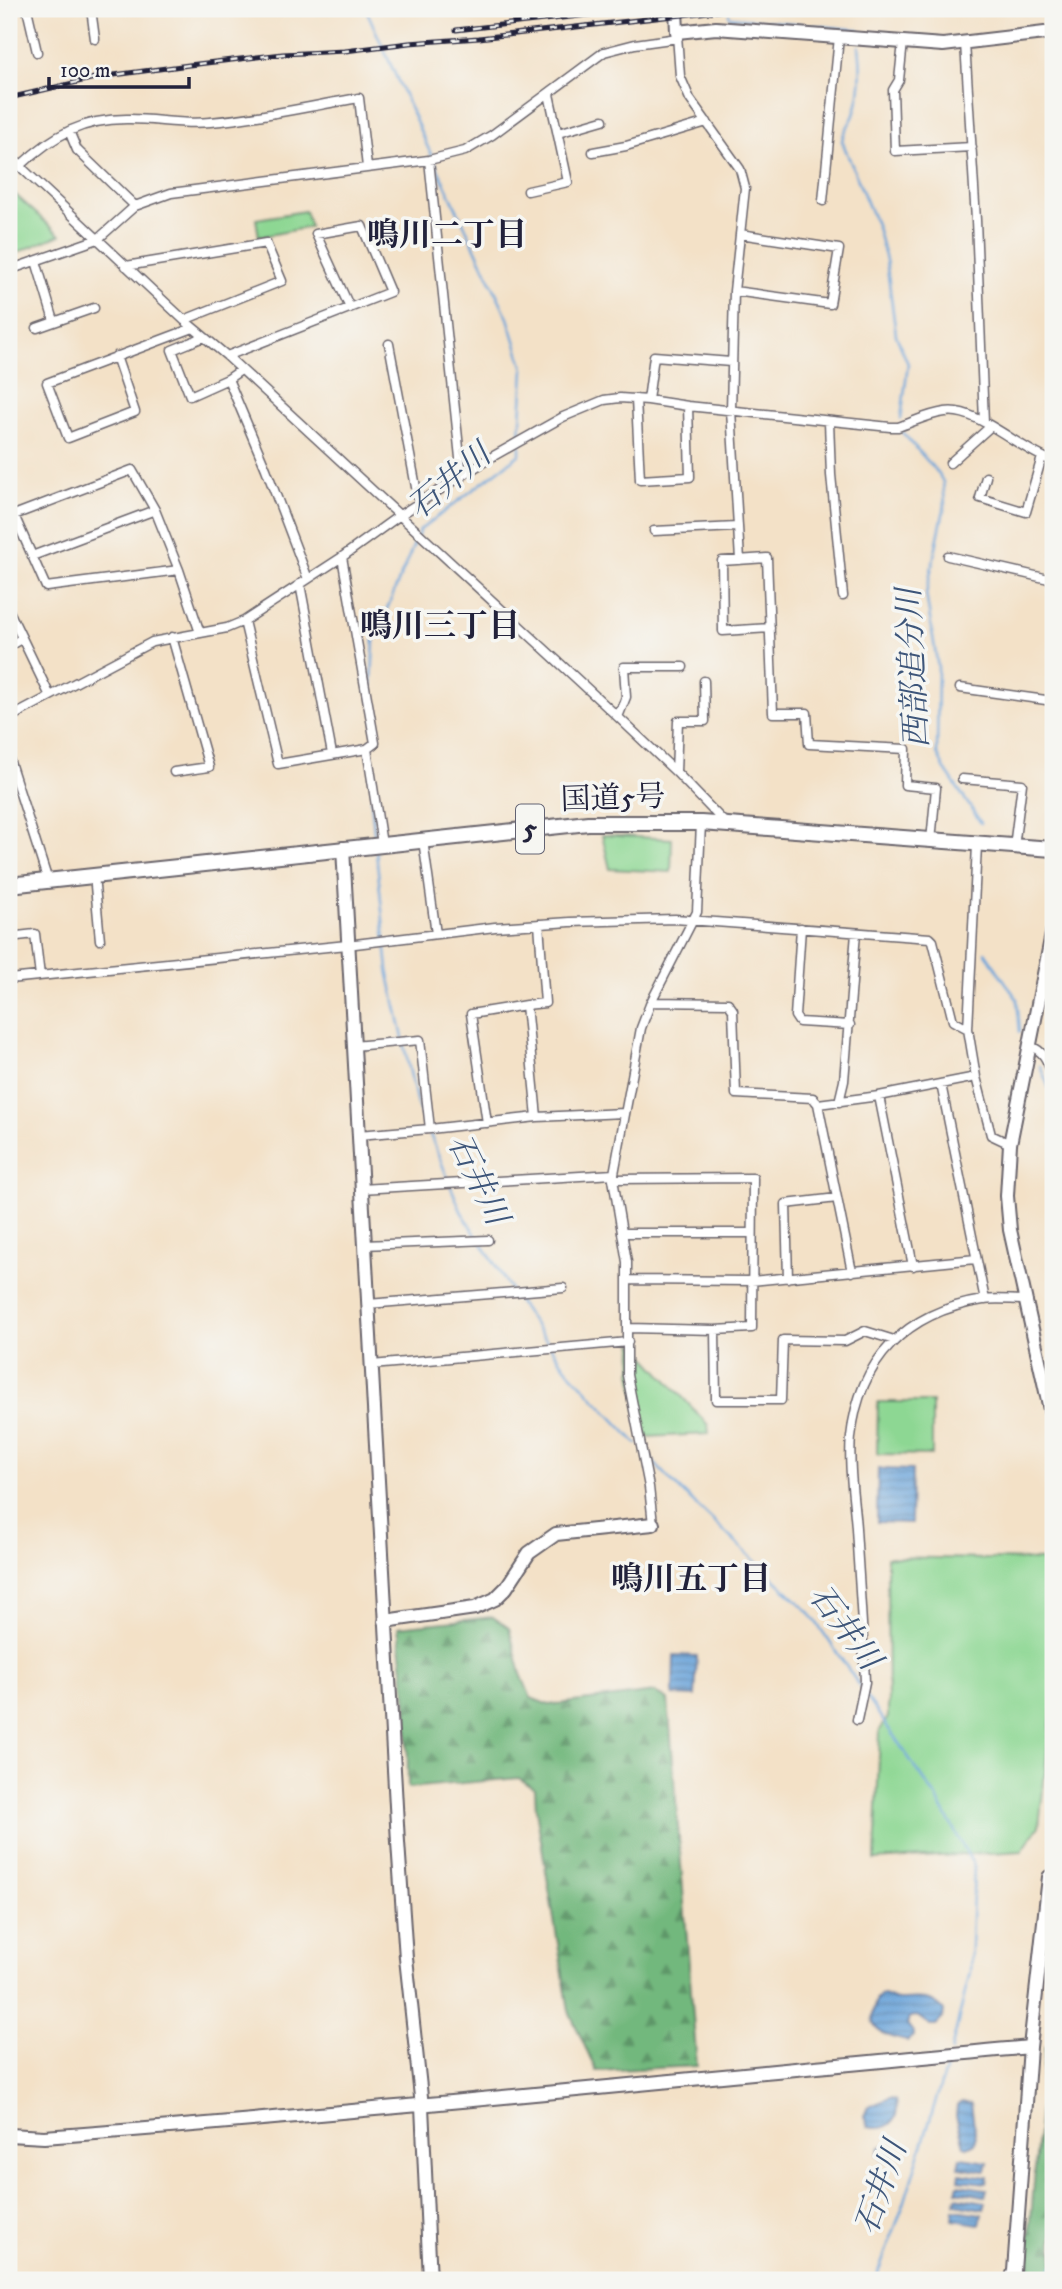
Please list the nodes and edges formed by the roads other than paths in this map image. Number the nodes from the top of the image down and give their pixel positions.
1 (27, 9) edge
2 (91, 9) edge
3 (676, 9) edge
4 (1053, 32) edge
5 (677, 35) junction
6 (839, 37) junction
7 (95, 39) dead end
8 (903, 42) junction
9 (965, 43) junction
10 (37, 52) dead end
11 (549, 94) junction
12 (603, 120) dead end
13 (706, 122) junction
14 (69, 131) junction
15 (558, 134) junction
16 (972, 147) junction
17 (593, 152) dead end
18 (9, 156) edge
19 (429, 160) junction
20 (20, 166) junction
21 (367, 167) junction
22 (528, 191) dead end
23 (823, 201) dead end
24 (135, 206) junction
25 (740, 234) junction
26 (98, 239) junction
27 (36, 261) junction
28 (126, 266) junction
29 (9, 270) edge
30 (734, 291) junction
31 (94, 307) dead end
32 (349, 308) junction
33 (184, 320) junction
34 (54, 321) junction
35 (37, 328) dead end
36 (193, 328) junction
37 (204, 337) junction
38 (389, 344) dead end
39 (116, 356) junction
40 (227, 356) junction
41 (732, 362) junction
42 (241, 370) junction
43 (228, 379) junction
44 (636, 399) junction
45 (648, 400) junction
46 (688, 407) junction
47 (731, 411) junction
48 (829, 422) junction
49 (988, 424) junction
50 (1042, 457) junction
51 (1053, 461) edge
52 (950, 463) dead end
53 (462, 477) junction
54 (986, 477) dead end
55 (419, 503) junction
56 (155, 510) junction
57 (400, 515) junction
58 (737, 527) junction
59 (654, 531) dead end
60 (32, 556) junction
61 (948, 556) dead end
62 (342, 557) junction
63 (740, 560) junction
64 (179, 570) junction
65 (1053, 580) edge
66 (304, 581) junction
67 (844, 596) dead end
68 (9, 611) edge
69 (244, 621) junction
70 (770, 628) junction
71 (200, 634) junction
72 (172, 637) junction
73 (21, 639) junction
74 (9, 646) edge
75 (683, 667) dead end
76 (704, 681) dead end
77 (960, 688) dead end
78 (50, 696) junction
79 (1053, 701) edge
80 (9, 718) edge
81 (618, 718) junction
82 (367, 749) junction
83 (332, 754) junction
84 (9, 759) edge
85 (174, 772) dead end
86 (676, 772) junction
87 (962, 779) dead end
88 (701, 823) junction
89 (728, 826) junction
90 (423, 840) junction
91 (931, 841) junction
92 (382, 844) junction
93 (977, 845) junction
94 (1014, 847) junction
95 (343, 848) junction
96 (1053, 849) edge
97 (94, 875) junction
98 (48, 881) junction
99 (9, 885) edge
100 (694, 920) junction
101 (539, 924) junction
102 (801, 928) junction
103 (1053, 929) edge
104 (856, 933) junction
105 (436, 934) junction
106 (9, 937) edge
107 (100, 940) dead end
108 (347, 946) junction
109 (40, 976) junction
110 (9, 979) edge
111 (651, 1002) junction
112 (526, 1005) junction
113 (850, 1025) junction
114 (968, 1029) junction
115 (354, 1046) junction
116 (1030, 1046) junction
117 (976, 1077) junction
118 (1053, 1077) edge
119 (941, 1084) junction
120 (880, 1096) junction
121 (839, 1102) junction
122 (818, 1104) junction
123 (625, 1113) junction
124 (537, 1117) junction
125 (487, 1124) junction
126 (430, 1129) junction
127 (358, 1135) junction
128 (1010, 1144) junction
129 (614, 1177) junction
130 (361, 1189) junction
131 (837, 1198) junction
132 (622, 1233) junction
133 (751, 1233) junction
134 (488, 1240) dead end
135 (364, 1245) junction
136 (976, 1259) junction
137 (913, 1266) junction
138 (852, 1272) junction
139 (788, 1278) junction
140 (627, 1280) junction
141 (751, 1280) junction
142 (563, 1288) dead end
143 (985, 1300) junction
144 (1025, 1300) junction
145 (368, 1304) junction
146 (628, 1328) junction
147 (715, 1330) junction
148 (894, 1340) junction
149 (628, 1342) junction
150 (372, 1365) junction
151 (1053, 1423) edge
152 (653, 1524) joint
153 (385, 1621) junction
154 (857, 1720) dead end
155 (1053, 1877) edge
156 (1030, 2047) junction
157 (422, 2106) junction
158 (9, 2135) edge
159 (430, 2280) edge
160 (1011, 2280) edge

1 - 10 street
2 - 7 street
3 - 5 street
4 - 9 street
5 - 6 street
5 - 11 street
5 - 13 street
6 - 8 street
6 - 23 street
8 - 9 street
8 - 16 street
9 - 16 street
11 - 15 street
11 - 19 street
12 - 15 street
13 - 17 street
13 - 25 street
14 - 20 street
14 - 21 street
14 - 24 street
15 - 22 street
16 - 49 street
18 - 20 street
19 - 21 street
19 - 53 street
20 - 26 street
21 - 24 street
24 - 26 street
25 - 30 street
25 - 30 street
26 - 27 street
26 - 28 street
27 - 29 street
27 - 34 street
28 - 33 street
28 - 33 street
30 - 41 street
31 - 34 street
32 - 32 street
32 - 40 street
33 - 36 street
34 - 35 street
36 - 37 street
36 - 39 street
37 - 40 street
37 - 43 street
38 - 55 street
39 - 39 street
40 - 42 street
41 - 45 street
41 - 47 street
42 - 43 street
42 - 57 street
43 - 66 street
44 - 45 street
44 - 46 street
44 - 53 street
45 - 46 street
46 - 47 street
47 - 48 street
47 - 58 street
48 - 49 street
48 - 67 street
49 - 50 street
49 - 52 street
50 - 51 street
50 - 54 street
53 - 55 street
55 - 57 street
56 - 60 street
56 - 60 street
56 - 64 street
57 - 62 street
57 - 81 street
58 - 59 street
58 - 63 street
60 - 64 street
61 - 65 street
62 - 66 street
62 - 82 street
63 - 70 street
63 - 70 street
64 - 71 street
66 - 69 street
66 - 83 street
68 - 73 street
69 - 71 street
69 - 83 street
70 - 91 street
71 - 72 street
72 - 78 street
72 - 85 street
73 - 74 street
73 - 78 street
75 - 81 street
76 - 86 street
77 - 79 street
78 - 80 street
81 - 86 street
82 - 83 street
82 - 92 street
84 - 98 street
86 - 89 street
87 - 94 street
88 - 89 highway, 国道5号 / 5
88 - 90 highway, 国道5号 / 5
88 - 100 street
89 - 91 highway, 国道5号 / 5
90 - 92 highway, 国道5号 / 5
90 - 105 street
91 - 93 highway, 国道5号 / 5
92 - 95 highway, 国道5号 / 5
93 - 94 highway, 国道5号 / 5
93 - 114 street
94 - 96 highway, 国道5号 / 5
95 - 97 highway, 国道5号 / 5
95 - 108 street
97 - 98 highway, 国道5号 / 5
97 - 107 street
98 - 99 highway, 国道5号 / 5
100 - 101 street
100 - 102 street
100 - 111 street
101 - 105 street
101 - 112 street
102 - 104 street
102 - 113 street
103 - 116 street
104 - 113 street
104 - 114 street
105 - 108 street
106 - 109 street
108 - 109 street
108 - 115 street
109 - 110 street
111 - 122 street
111 - 123 street
112 - 124 street
112 - 125 street
113 - 121 street
114 - 117 street
115 - 126 street
115 - 127 street
116 - 118 street
116 - 128 street
117 - 119 street
117 - 128 street
119 - 120 street
119 - 136 street
120 - 121 street
120 - 137 street
121 - 122 street
122 - 131 street
123 - 124 street
123 - 129 street
124 - 125 street
125 - 126 street
126 - 127 street
127 - 130 street
128 - 144 street
129 - 130 street
129 - 132 street
129 - 133 street
130 - 135 street
131 - 138 street
131 - 139 street
132 - 133 street
132 - 140 street
133 - 141 street
134 - 135 street
135 - 145 street
136 - 137 street
136 - 143 street
137 - 138 street
138 - 139 street
139 - 141 street
140 - 141 street
140 - 146 street
141 - 147 street
142 - 145 street
143 - 144 street
143 - 148 street
144 - 151 street
145 - 150 street
146 - 147 street
146 - 149 street
147 - 148 street
148 - 154 street
149 - 150 street
149 - 152 street
150 - 153 street
152 - 153 street
153 - 157 street
155 - 156 street
156 - 157 street
156 - 160 street
157 - 158 street
157 - 159 street

